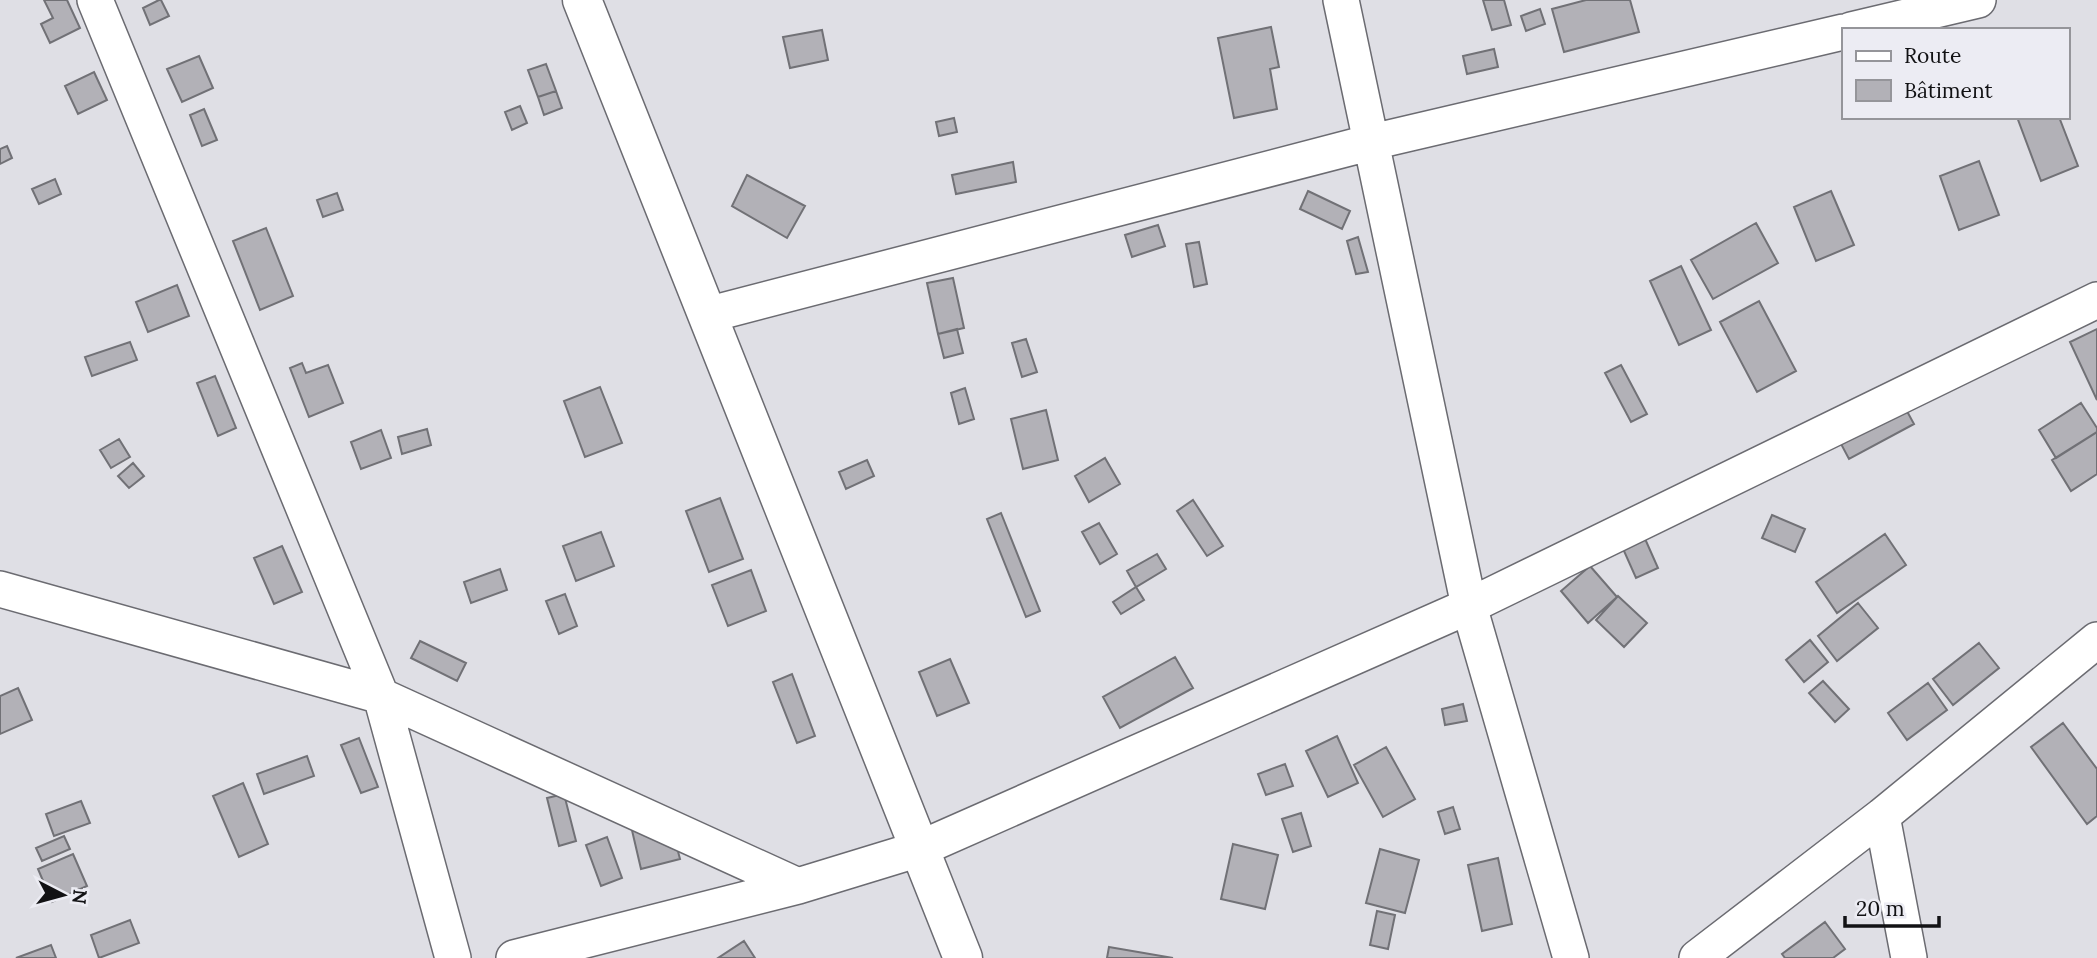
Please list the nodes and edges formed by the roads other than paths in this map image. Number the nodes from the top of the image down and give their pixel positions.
1 (95, 0) edge
2 (582, 0) edge
3 (1341, 0) edge
4 (1978, 0) edge
5 (1859, 28) edge
6 (1842, 32) edge
7 (1372, 142) junction
8 (2097, 300) edge
9 (707, 315) junction
10 (0, 589) edge
11 (1469, 606) junction
12 (2097, 640) edge
13 (381, 696) junction
14 (1882, 816) junction
15 (919, 849) junction
16 (798, 886) junction
17 (453, 958) edge
18 (514, 958) edge
19 (963, 958) edge
20 (1571, 958) edge
21 (1697, 958) edge
22 (1909, 958) edge

1 - 13 street
2 - 9 street
3 - 7 street
4 - 5 street
6 - 7 street
7 - 9 street
7 - 11 street
8 - 11 street
9 - 15 street
10 - 13 street
11 - 15 street
11 - 20 street
12 - 14 street
13 - 16 street
13 - 17 street
14 - 21 street
14 - 22 street
15 - 16 street
15 - 19 street
16 - 18 street

